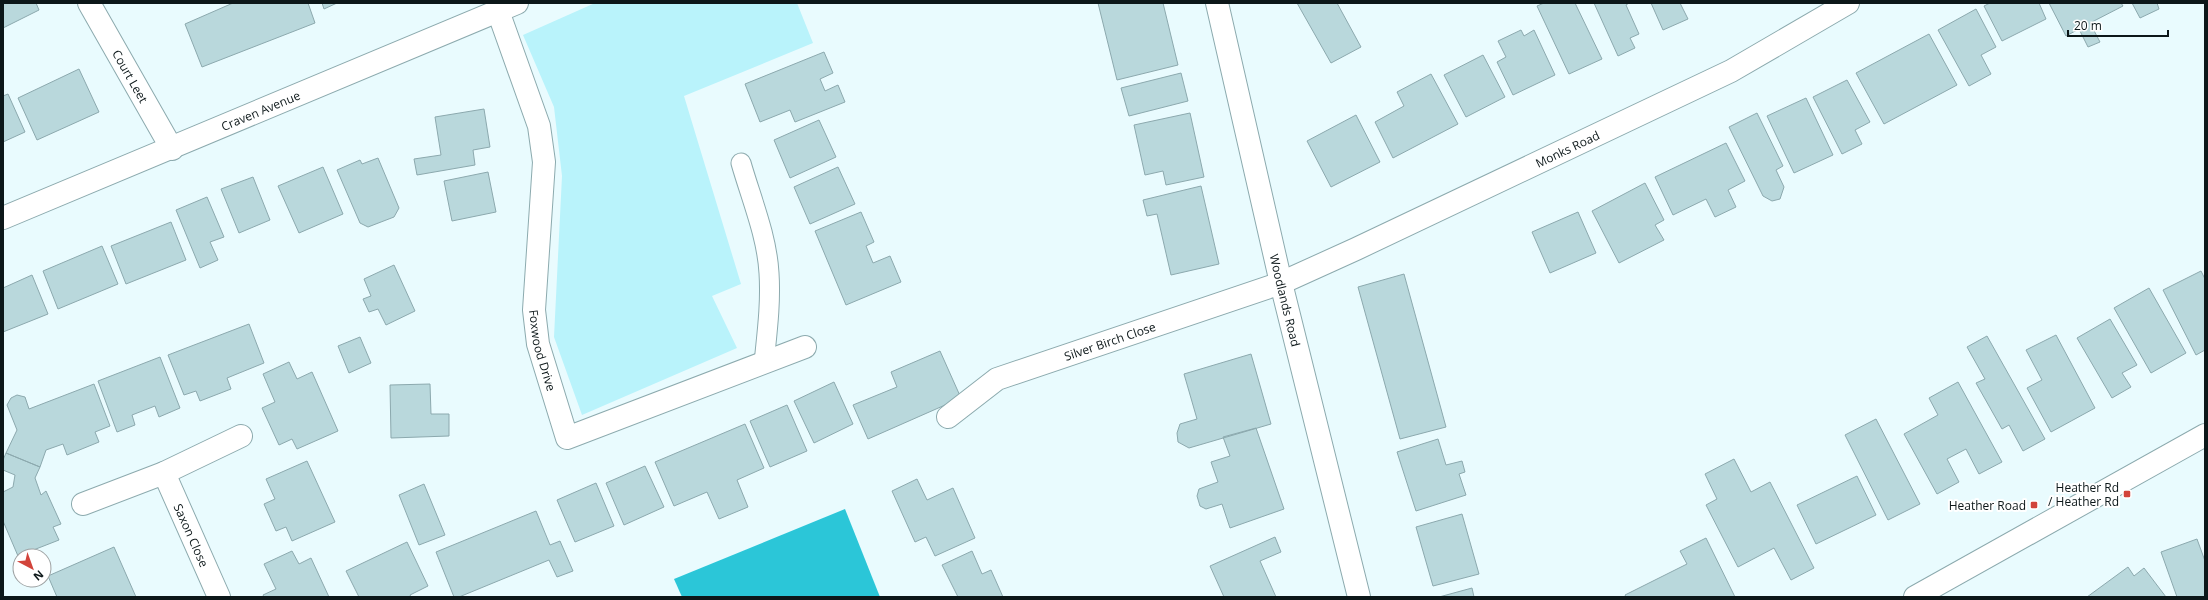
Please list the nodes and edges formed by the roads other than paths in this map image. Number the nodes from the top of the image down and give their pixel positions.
1 (89, 3) edge
2 (1217, 3) edge
3 (1848, 3) edge
4 (507, 7) edge
5 (172, 149) junction
6 (741, 163) dead end
7 (3, 218) edge
8 (1281, 283) junction
9 (805, 347) dead end
10 (764, 363) junction
11 (948, 417) dead end
12 (241, 436) dead end
13 (2205, 436) edge
14 (164, 473) junction
15 (84, 504) dead end
16 (219, 597) edge
17 (1359, 597) edge
18 (1915, 597) edge

1 - 5 street, Court Leet
2 - 8 street, Woodlands Road
3 - 8 street, Monks Road
4 - 5 street, Craven Avenue
4 - 10 street, Foxwood Drive
5 - 7 street, Craven Avenue
6 - 10 lane
8 - 11 street, Silver Birch Close
8 - 17 street, Woodlands Road
9 - 10 street, Foxwood Drive
12 - 14 street
13 - 18 street
14 - 15 street
14 - 16 street, Saxon Close

